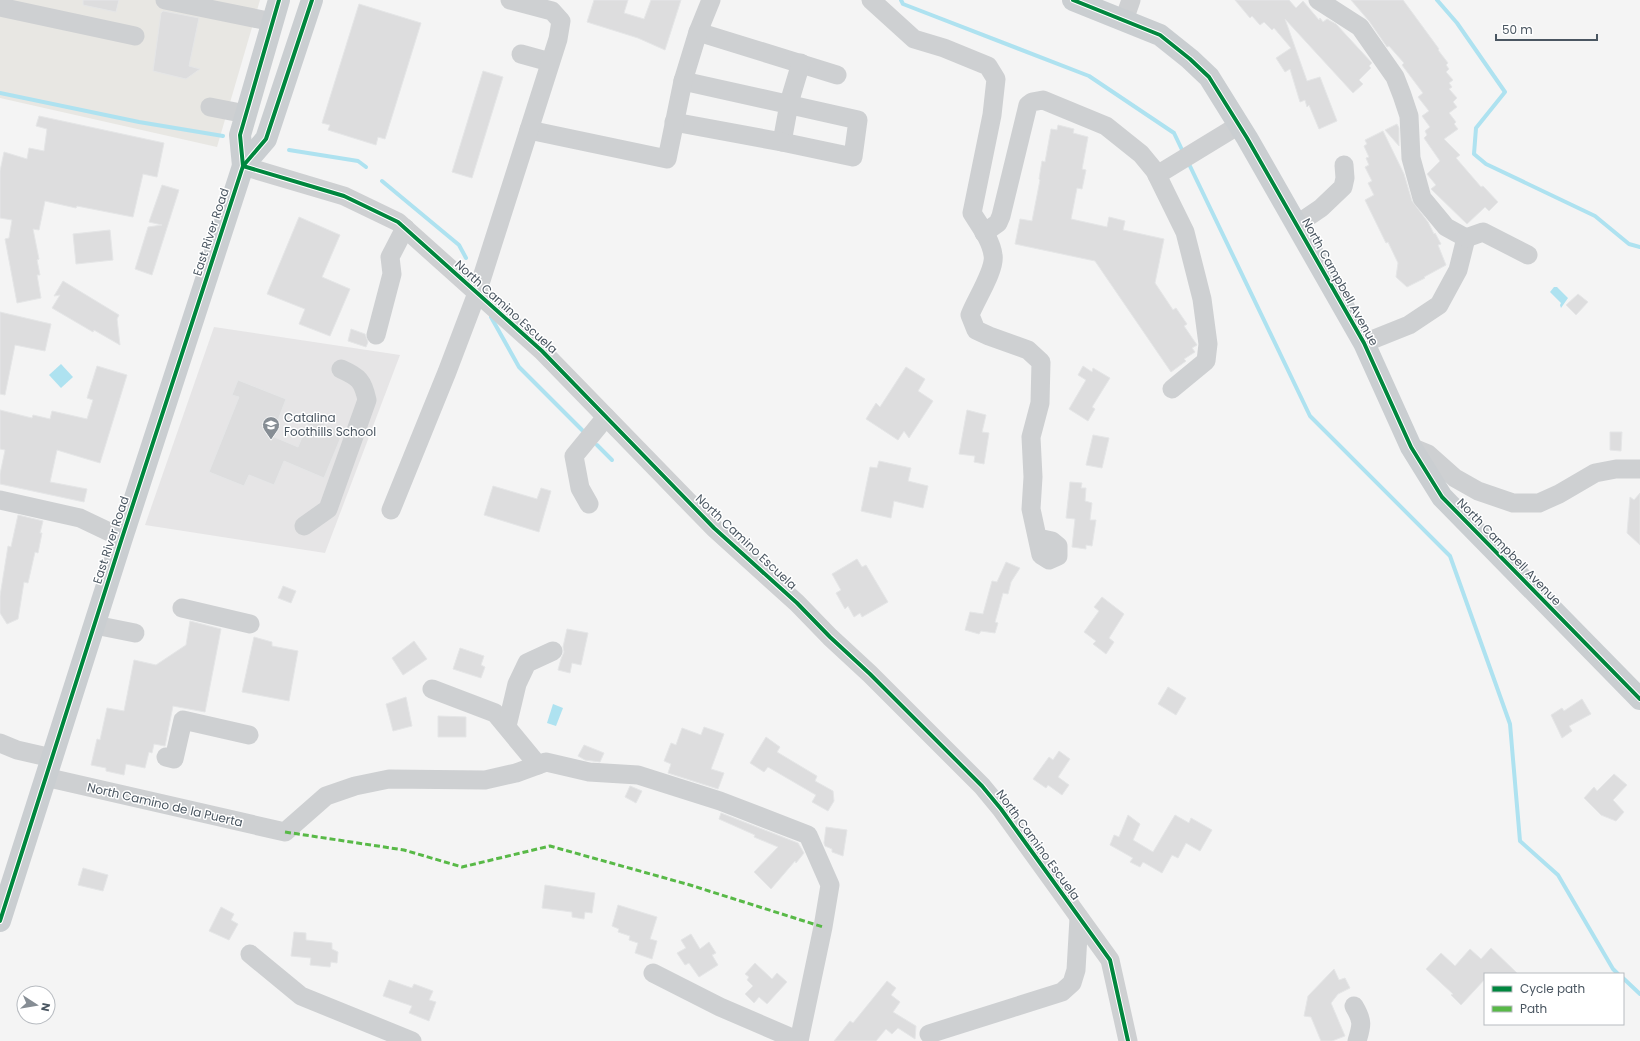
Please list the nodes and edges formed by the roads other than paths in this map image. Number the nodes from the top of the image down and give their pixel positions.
1 (165, 0) edge
2 (312, 0) edge
3 (510, 0) edge
4 (711, 0) edge
5 (871, 0) edge
6 (1074, 0) edge
7 (1131, 0) edge
8 (1318, 0) edge
9 (274, 6) edge
10 (0, 7) edge
11 (1124, 20) junction
12 (698, 32) junction
13 (135, 36) dead end
14 (521, 54) dead end
15 (550, 62) junction
16 (801, 63) junction
17 (837, 75) dead end
18 (682, 81) junction
19 (789, 104) junction
20 (210, 106) dead end
21 (246, 114) junction
22 (674, 122) junction
23 (1239, 125) junction
24 (529, 130) junction
25 (782, 142) junction
26 (243, 166) junction
27 (1344, 166) dead end
28 (1165, 170) junction
29 (1296, 225) junction
30 (405, 228) junction
31 (984, 233) junction
32 (1466, 238) junction
33 (1528, 255) dead end
34 (477, 293) junction
35 (376, 335) dead end
36 (1364, 343) junction
37 (341, 369) dead end
38 (1172, 389) dead end
39 (606, 417) junction
40 (1411, 447) junction
41 (1640, 469) edge
42 (0, 500) edge
43 (590, 504) dead end
44 (391, 510) dead end
45 (304, 526) dead end
46 (122, 538) junction
47 (1038, 538) dead end
48 (182, 608) dead end
49 (250, 624) dead end
50 (95, 625) junction
51 (135, 633) dead end
52 (553, 651) dead end
53 (432, 689) dead end
54 (1640, 699) edge
55 (507, 726) junction
56 (249, 735) dead end
57 (0, 743) edge
58 (166, 757) dead end
59 (538, 765) junction
60 (49, 768) junction
61 (1079, 918) junction
62 (0, 922) edge
63 (250, 954) dead end
64 (653, 974) dead end
65 (1354, 1006) dead end
66 (929, 1034) dead end
67 (412, 1041) edge
68 (799, 1041) edge
69 (1128, 1041) edge
70 (1357, 1041) edge

1 - 9 street
2 - 26 main road, East River Road
3 - 15 street
4 - 12 street
5 - 31 street
6 - 11 main road, North Campbell Avenue
7 - 11 street
8 - 32 street
9 - 21 main road, East River Road
10 - 13 street
11 - 23 main road, North Campbell Avenue
12 - 16 street
12 - 18 street
14 - 15 street
15 - 24 street
16 - 17 street
16 - 19 street
18 - 19 street
18 - 22 street
19 - 25 street
19 - 25 street
20 - 21 street
21 - 26 main road, East River Road
22 - 24 street
22 - 25 street
23 - 28 street
23 - 29 main road, North Campbell Avenue
24 - 34 street
26 - 30 street, North Camino Escuela
26 - 46 main road, East River Road
27 - 29 street
28 - 31 street
28 - 38 street
29 - 36 main road, North Campbell Avenue
30 - 34 street, North Camino Escuela
30 - 35 street
31 - 47 street
32 - 33 street
32 - 36 street
34 - 39 street, North Camino Escuela
34 - 44 street
36 - 40 main road, North Campbell Avenue
37 - 45 street
39 - 43 street
39 - 61 street, North Camino Escuela
40 - 41 street
40 - 54 main road, North Campbell Avenue
42 - 46 street
46 - 50 main road, East River Road
48 - 49 street
50 - 51 street
50 - 60 main road, East River Road
52 - 55 street
53 - 55 street
55 - 59 street
56 - 58 street
57 - 60 street, North Camino de la Puerta
59 - 60 street, North Camino de la Puerta
59 - 68 street
60 - 62 main road, East River Road
61 - 66 street
61 - 69 street, North Camino Escuela
63 - 67 street
64 - 68 street
65 - 70 street

